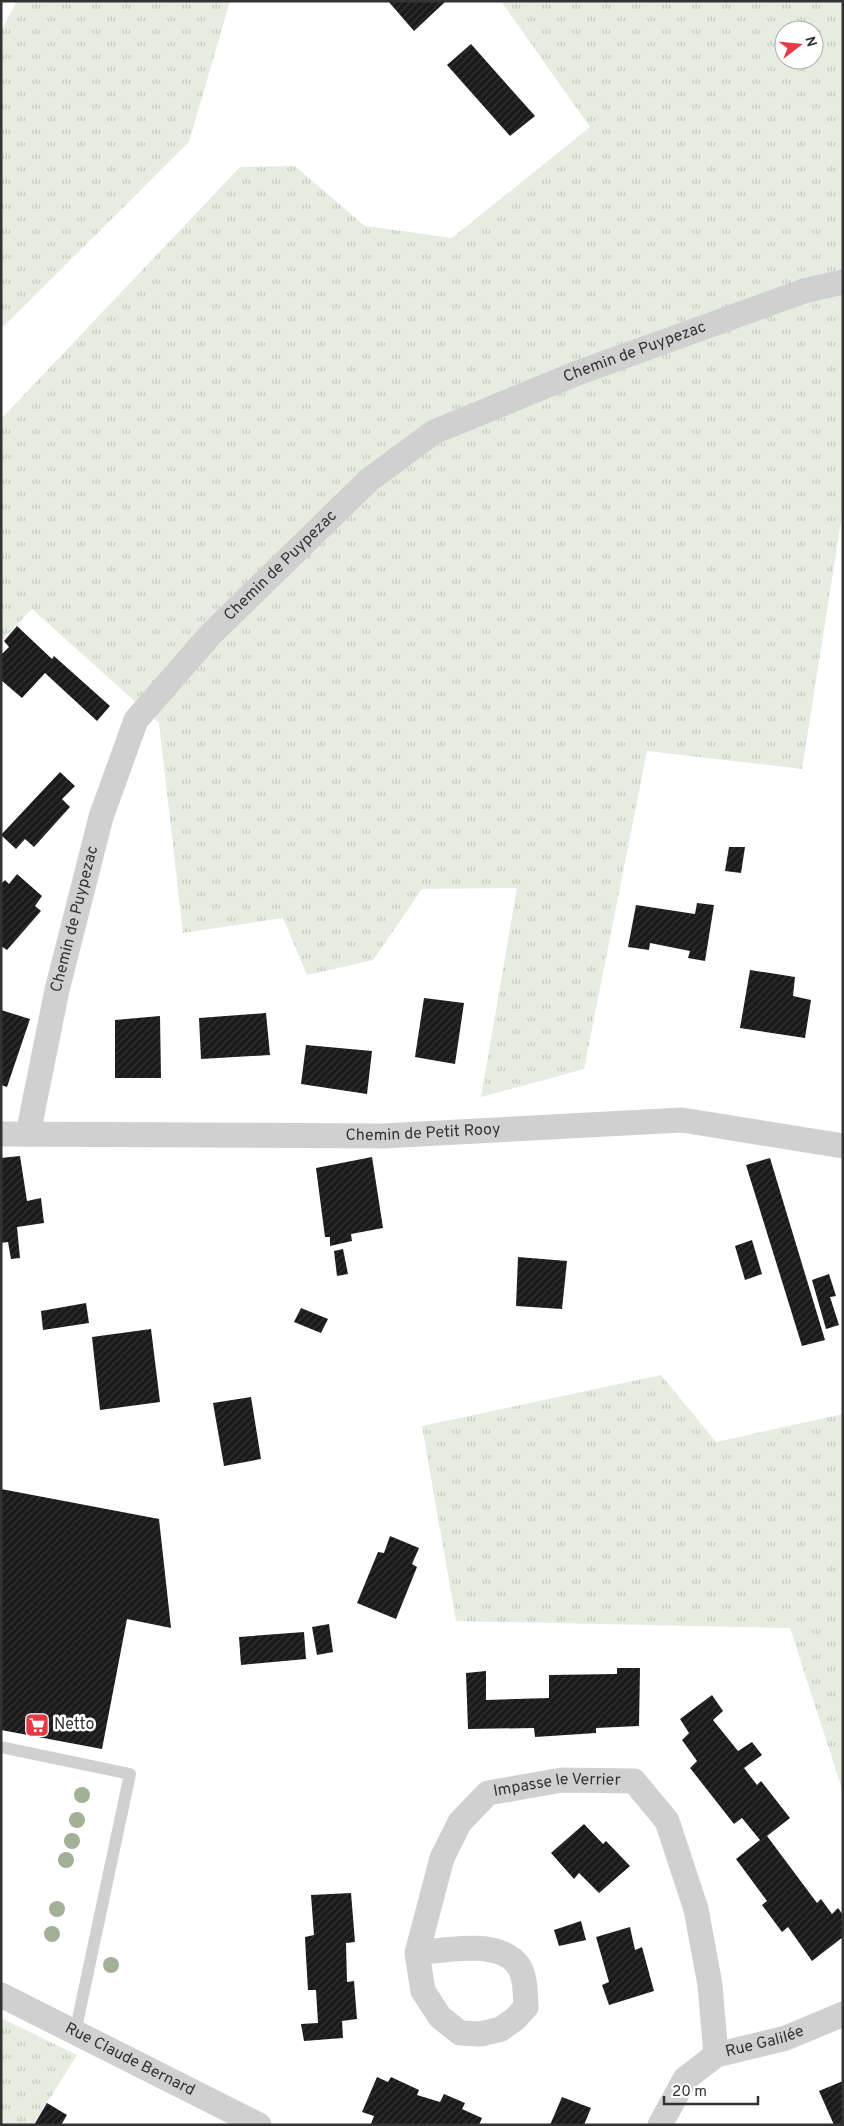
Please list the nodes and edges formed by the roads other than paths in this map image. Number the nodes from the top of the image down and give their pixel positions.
1 (843, 282) edge
2 (1, 1134) edge
3 (28, 1134) junction
4 (843, 1146) edge
5 (1, 1747) edge
6 (417, 1953) junction
7 (1, 1995) edge
8 (843, 2014) edge
9 (75, 2033) junction
10 (716, 2055) junction
11 (259, 2125) edge
12 (660, 2125) edge

1 - 3 street, Chemin de Puypezac
2 - 3 street, Chemin de Petit Rooy
3 - 4 street, Chemin de Petit Rooy
5 - 9 lane
6 - 6 street, Impasse le Verrier
6 - 10 street, Impasse le Verrier
7 - 9 street, Rue Claude Bernard
8 - 10 street, Rue Galilée
9 - 11 street, Rue Claude Bernard
10 - 12 street, Rue Galilée

